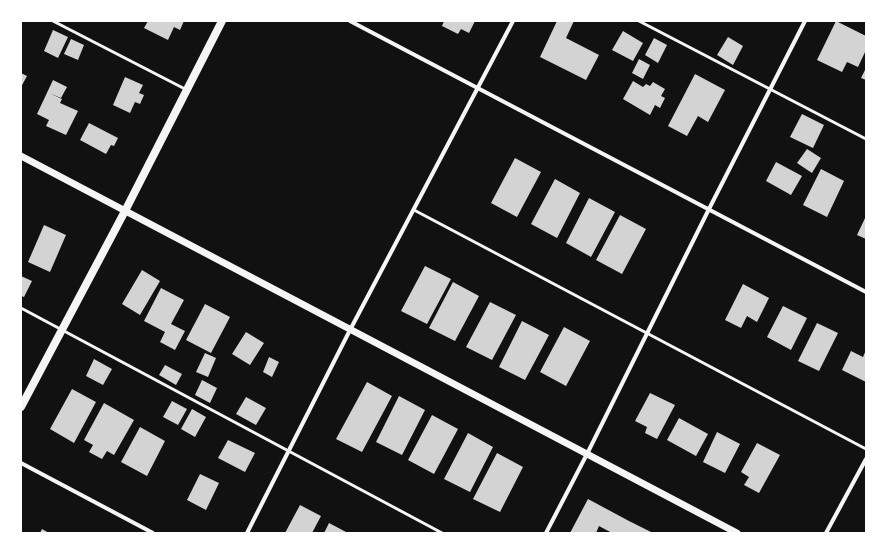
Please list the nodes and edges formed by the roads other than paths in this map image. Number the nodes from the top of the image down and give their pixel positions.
1 (53, 21) edge
2 (222, 21) edge
3 (350, 21) edge
4 (513, 21) edge
5 (639, 21) edge
6 (805, 21) edge
7 (478, 88) junction
8 (770, 89) junction
9 (187, 90) junction
10 (866, 139) edge
11 (21, 156) edge
12 (709, 209) junction
13 (414, 210) junction
14 (125, 211) junction
15 (866, 292) edge
16 (21, 308) edge
17 (62, 330) junction
18 (350, 330) junction
19 (647, 333) junction
20 (21, 407) edge
21 (866, 448) edge
22 (288, 451) junction
23 (587, 454) junction
24 (866, 459) edge
25 (21, 463) edge
26 (153, 533) edge
27 (247, 533) edge
28 (442, 533) edge
29 (546, 533) edge
30 (737, 533) edge
31 (826, 533) edge

1 - 9 lane
2 - 9 main road
3 - 7 street
4 - 7 street
5 - 8 lane
6 - 8 street
7 - 12 street
7 - 13 street
8 - 10 lane
8 - 12 street
9 - 14 main road
11 - 14 street
12 - 15 street
12 - 19 street
13 - 18 street
13 - 19 lane
14 - 17 main road
14 - 18 street
16 - 17 lane
17 - 20 main road
17 - 22 lane
18 - 22 street
18 - 23 street
19 - 21 lane
19 - 23 street
22 - 27 street
22 - 28 lane
23 - 29 street
23 - 30 street
24 - 31 street
25 - 26 street

